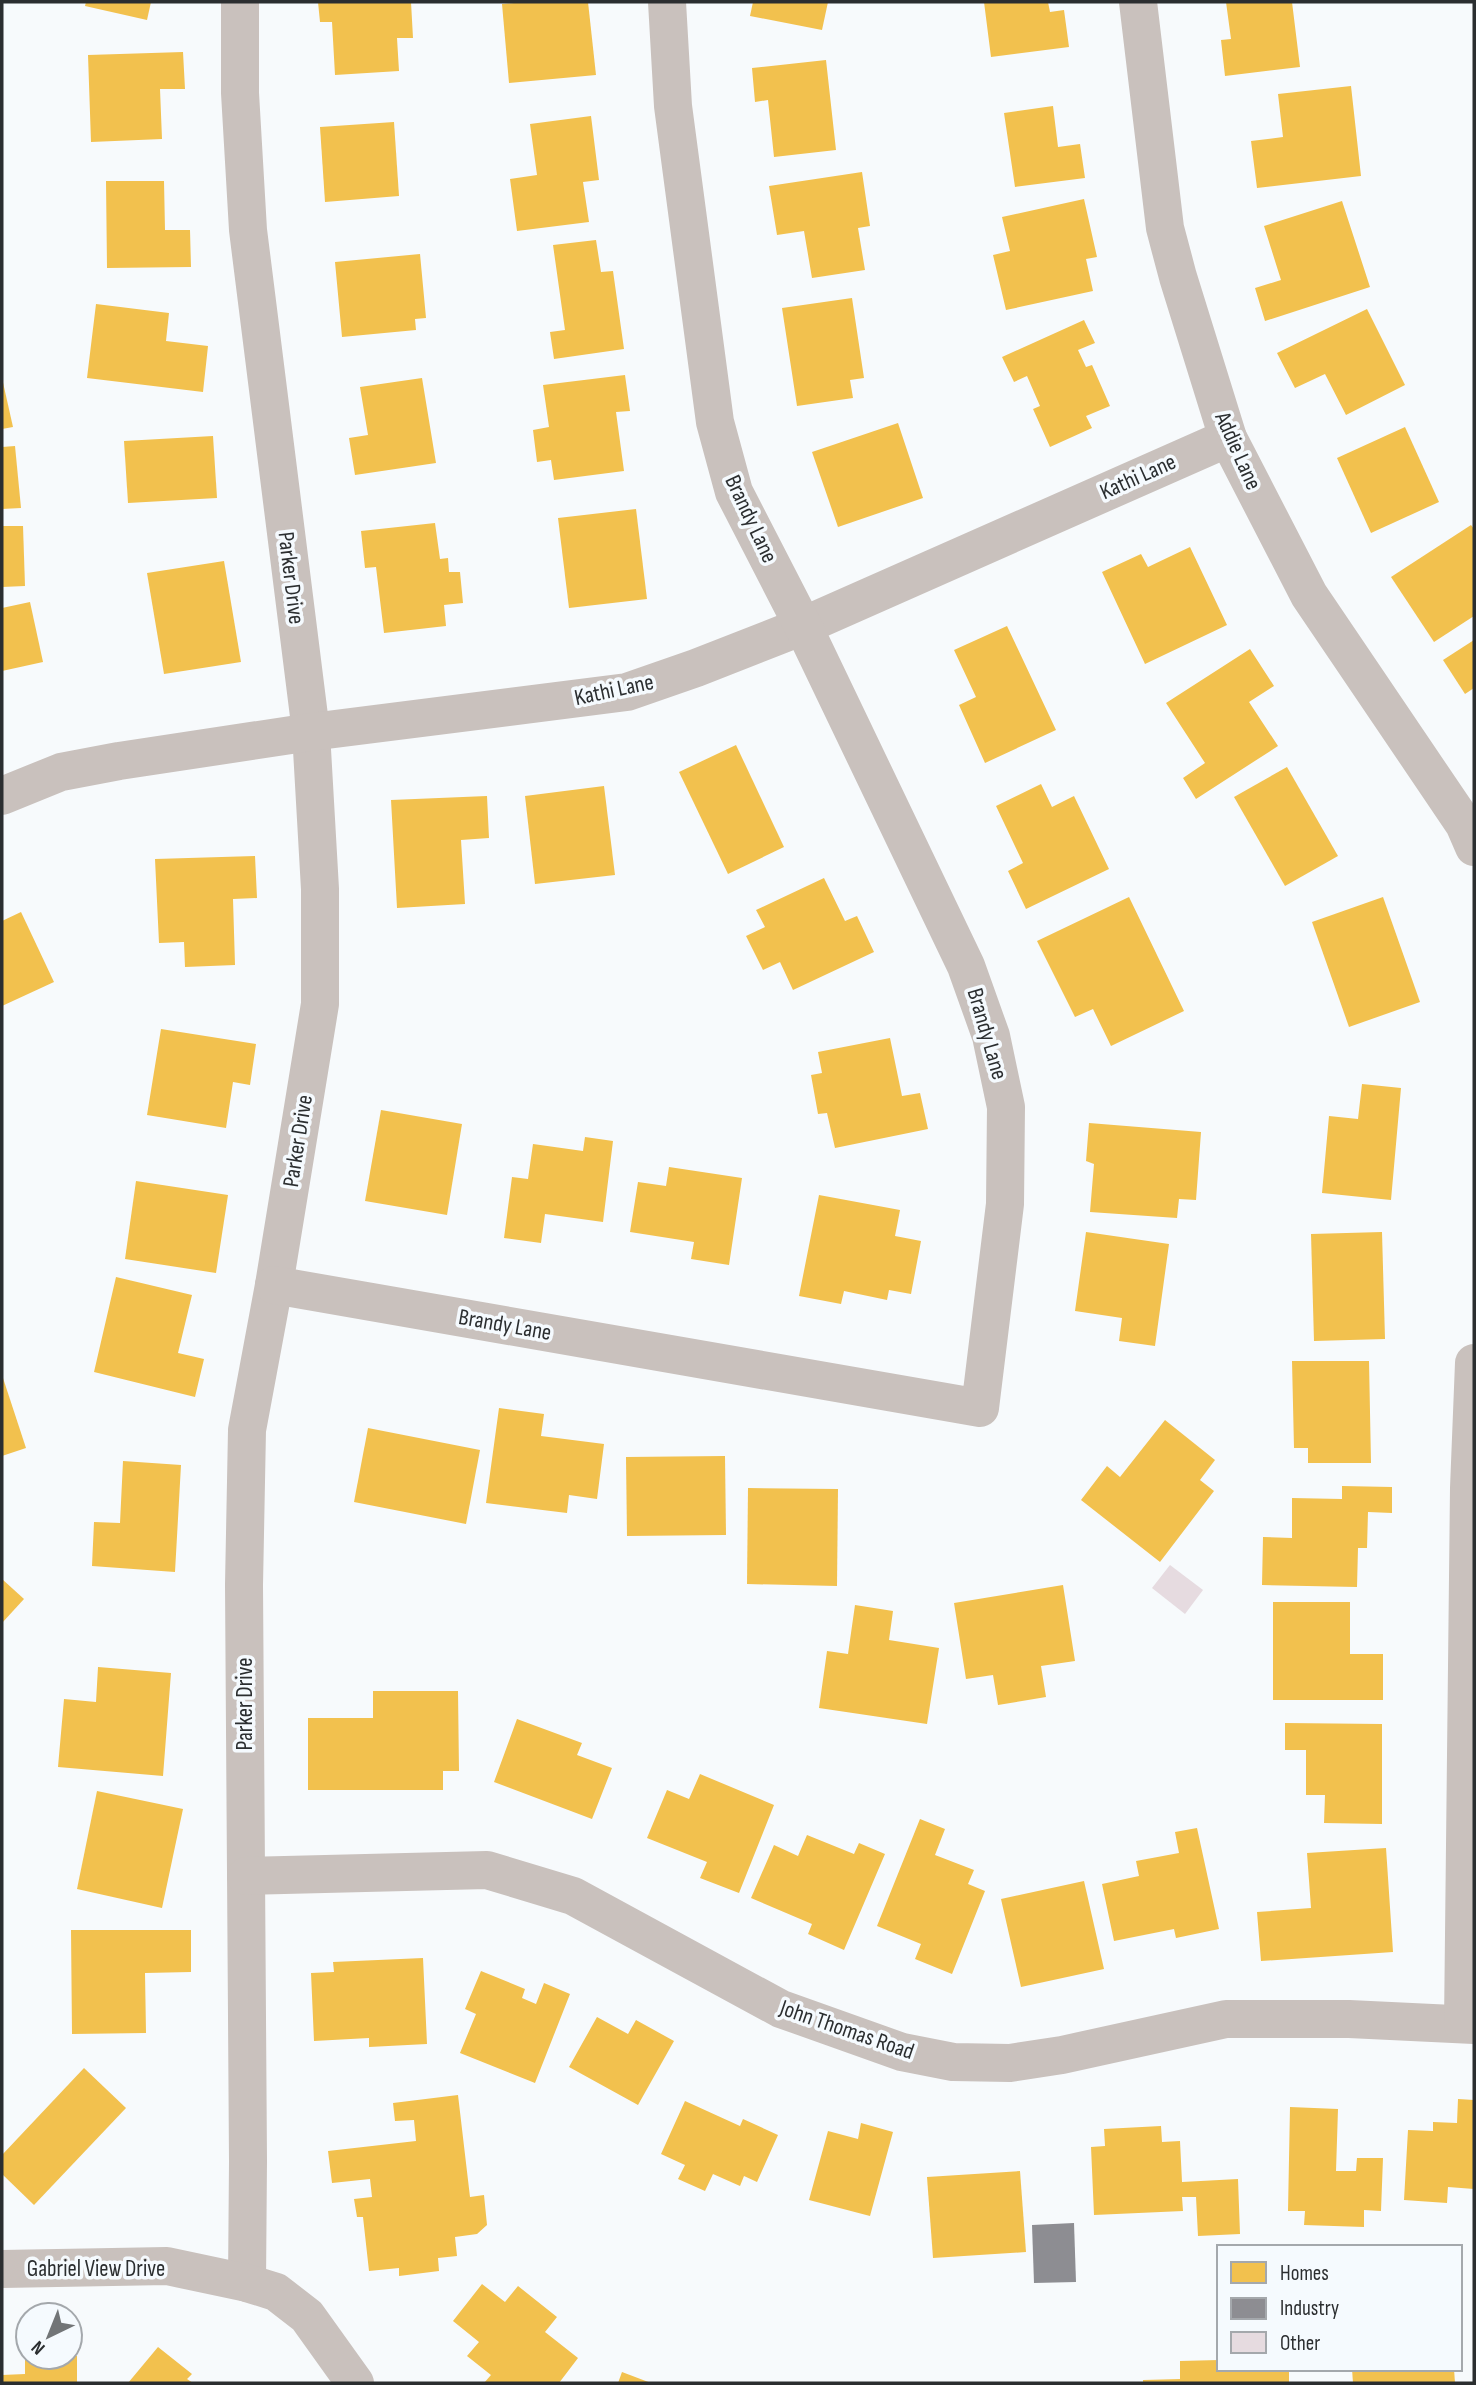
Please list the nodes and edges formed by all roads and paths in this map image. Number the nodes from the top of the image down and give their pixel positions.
1 (240, 2) edge
2 (667, 2) edge
3 (1138, 2) edge
4 (1228, 438) junction
5 (803, 626) junction
6 (311, 732) junction
7 (2, 796) edge
8 (1474, 847) edge
9 (274, 1285) junction
10 (1474, 1363) edge
11 (246, 1876) junction
12 (1468, 2024) edge
13 (2, 2269) edge
14 (247, 2283) junction
15 (355, 2383) edge

1 - 6 street, Parker Drive
2 - 5 street, Brandy Lane
3 - 4 street, Addie Lane
4 - 5 street, Kathi Lane
4 - 8 street, Addie Lane
5 - 6 street, Kathi Lane
5 - 9 street, Brandy Lane
6 - 7 street, Kathi Lane
6 - 9 street, Parker Drive
9 - 11 street, Parker Drive
10 - 12 street
11 - 12 street, John Thomas Road
11 - 14 street, Parker Drive
13 - 14 street, Gabriel View Drive
14 - 15 street, Gabriel View Drive

